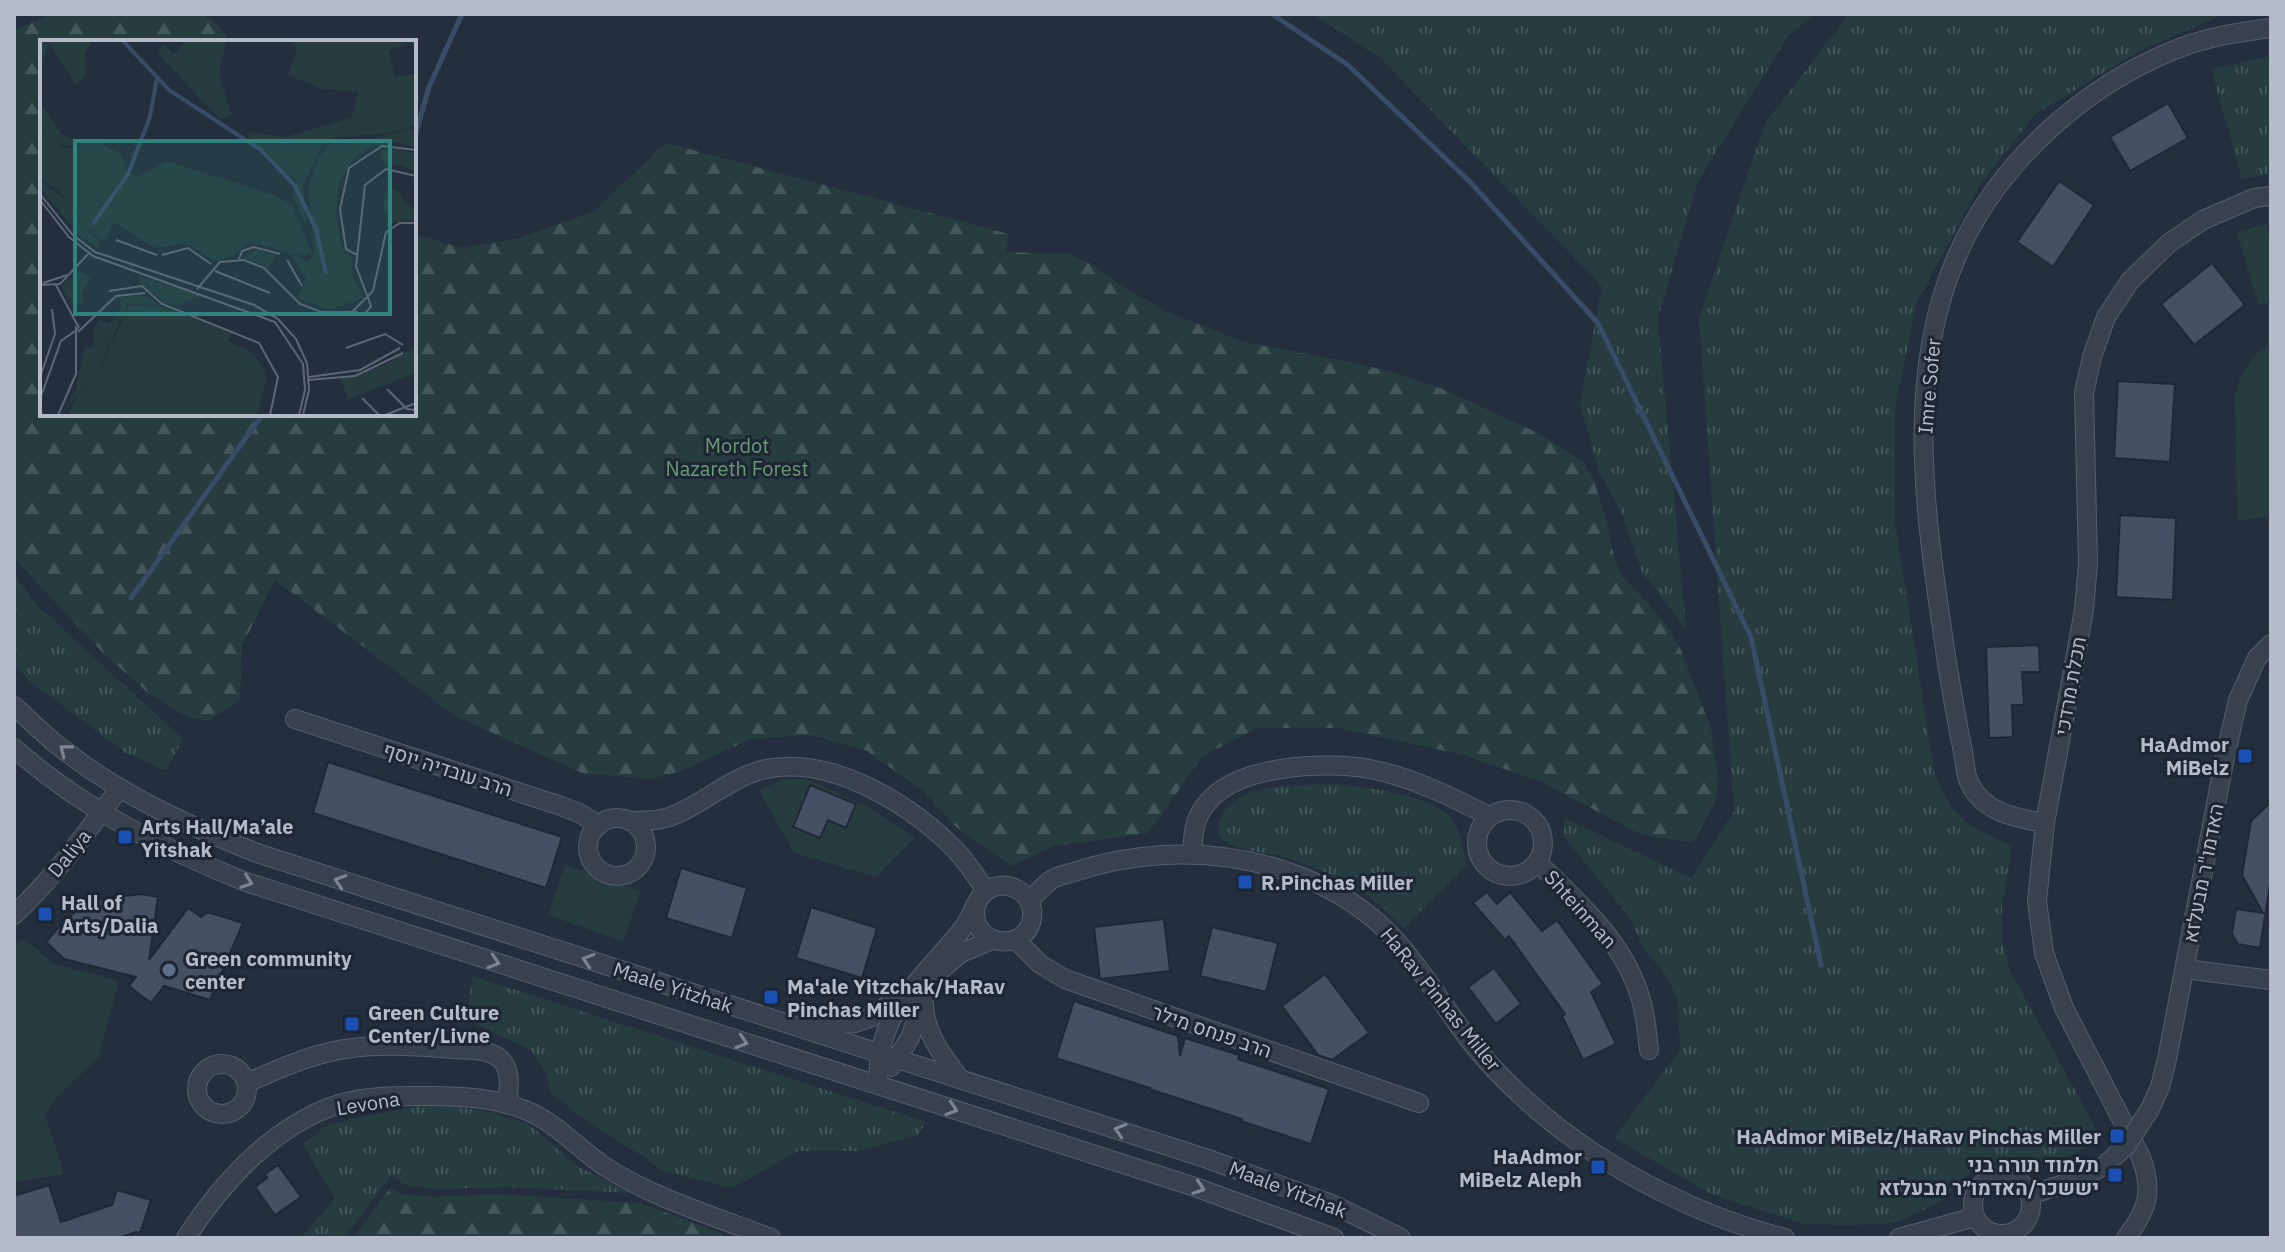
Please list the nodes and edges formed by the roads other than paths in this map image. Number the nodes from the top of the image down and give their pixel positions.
1 (2271, 28) edge
2 (2271, 196) edge
3 (2271, 644) edge
4 (14, 706) edge
5 (295, 719) dead end
6 (14, 748) edge
7 (120, 788) junction
8 (684, 810) junction
9 (101, 813) junction
10 (1489, 816) junction
11 (630, 821) junction
12 (2045, 823) junction
13 (599, 825) junction
14 (646, 853) junction
15 (1192, 854) junction
16 (1537, 862) junction
17 (982, 899) junction
18 (1029, 901) junction
19 (14, 915) edge
20 (992, 940) junction
21 (1016, 940) junction
22 (2185, 969) junction
23 (2271, 980) edge
24 (919, 990) junction
25 (796, 1026) junction
26 (1649, 1050) dead end
27 (889, 1056) junction
28 (960, 1079) junction
29 (247, 1083) dead end
30 (878, 1085) junction
31 (507, 1103) junction
32 (1419, 1103) dead end
33 (2030, 1195) junction
34 (1975, 1217) junction
35 (2020, 1234) edge
36 (186, 1238) edge
37 (771, 1238) edge
38 (1334, 1238) edge
39 (1401, 1238) edge
40 (1785, 1238) edge
41 (1899, 1238) edge
42 (2126, 1238) edge

1 - 12 street, Imre Sofer
2 - 12 street, תכלת מרדכי
3 - 22 street, האדמו"ר מבעלזא
7 -> 4 street, Maale Yitzhak
5 - 13 street, הרב עובדיה יוסף
6 - 9 street, Maale Yitzhak
7 - 9 street, Daliya
25 -> 7 street, Maale Yitzhak
8 - 11 street
8 - 14 street
8 - 17 street
9 - 19 street, Daliya
9 -> 30 street, Maale Yitzhak
10 - 15 street
10 - 16 street
10 - 16 street
11 - 13 street
11 - 14 street
12 - 42 street, תכלת מרדכי
13 - 14 street
15 - 18 street, HaRav Pinhas Miller
15 - 40 street, HaRav Pinhas Miller
16 - 26 street, Shteinman
17 - 18 street
17 - 20 street
17 - 24 street
18 - 21 street
20 - 21 street
20 - 24 street
21 - 32 street, הרב פנחס מילר
22 - 23 street
22 - 33 street, האדמו"ר מבעלזא, bridge
24 - 25 street
24 - 27 street
24 - 28 street
25 - 27 street, Maale Yitzhak
27 - 28 street, Maale Yitzhak
27 - 30 street
39 -> 28 street, Maale Yitzhak
29 - 31 street
30 -> 38 street, Maale Yitzhak
31 - 36 street, Levona
31 - 37 street, Levona
33 - 34 street
33 - 35 street
34 - 35 street
34 - 41 street

